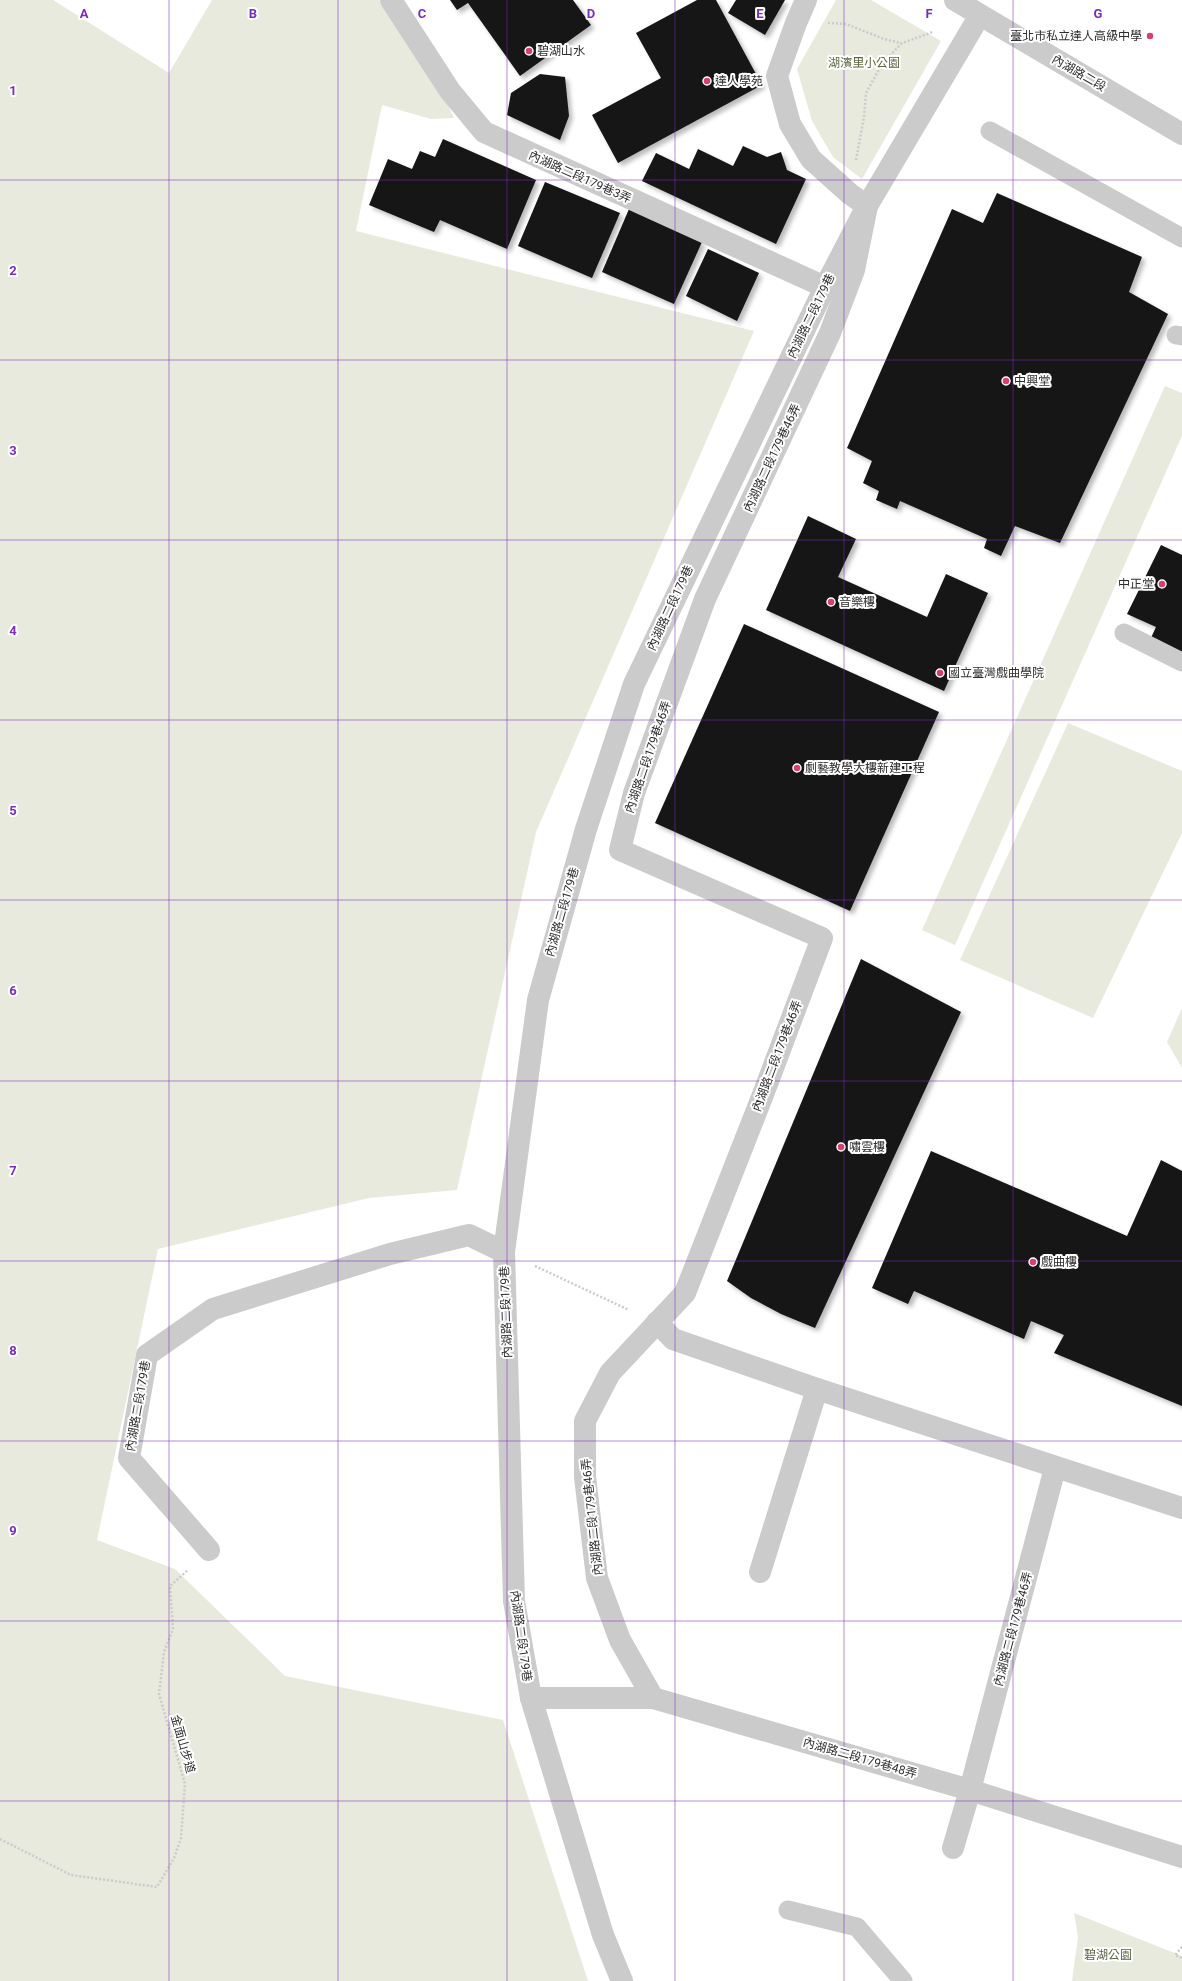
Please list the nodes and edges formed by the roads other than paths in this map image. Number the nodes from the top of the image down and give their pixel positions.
1 (391, 0) edge
2 (806, 0) edge
3 (955, 0) edge
4 (976, 23) junction
5 (990, 132) dead end
6 (1182, 134) edge
7 (859, 200) junction
8 (1182, 238) edge
9 (825, 287) junction
10 (1124, 633) dead end
11 (1182, 662) edge
12 (504, 1252) junction
13 (657, 1322) junction
14 (817, 1389) junction
15 (1055, 1468) junction
16 (1182, 1508) edge
17 (209, 1550) road end
18 (760, 1572) dead end
19 (531, 1698) junction
20 (653, 1698) junction
21 (970, 1790) junction
22 (953, 1848) dead end
23 (1182, 1857) edge
24 (788, 1910) dead end
25 (622, 1981) edge
26 (903, 1981) edge

1 - 9 street, 內湖路二段179巷3弄
2 - 7 street
3 - 4 street, 內湖路二段
4 - 6 street, 內湖路二段
4 - 7 street, 內湖路二段179巷
5 - 8 lane
7 - 9 street, 內湖路二段179巷
7 - 13 street, 內湖路二段179巷46弄
9 - 12 street, 內湖路二段179巷
10 - 11 lane
12 - 17 street, 內湖路二段179巷
12 - 19 street, 內湖路二段179巷
13 - 14 street
13 - 20 street, 內湖路二段179巷46弄
14 - 15 street
14 - 18 street
15 - 16 street
15 - 21 street, 內湖路二段179巷46弄
19 - 20 street, 內湖路二段179巷48弄
19 - 25 street, 內湖路二段179巷
20 - 21 street, 內湖路二段179巷48弄
21 - 22 street, 內湖路二段179巷46弄
21 - 23 street, 內湖路二段179巷48弄
24 - 26 lane

